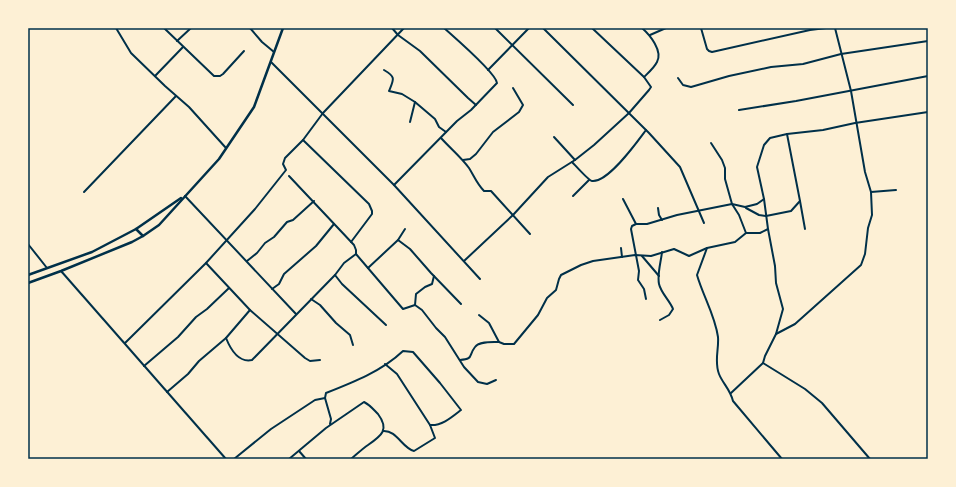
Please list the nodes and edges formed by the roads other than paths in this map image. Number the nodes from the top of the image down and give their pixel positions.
1 (116, 28) edge
2 (164, 28) edge
3 (191, 28) edge
4 (250, 28) edge
5 (283, 28) edge
6 (392, 28) edge
7 (404, 28) edge
8 (444, 28) edge
9 (495, 28) edge
10 (529, 28) edge
11 (543, 28) edge
12 (592, 28) edge
13 (642, 28) edge
14 (666, 28) edge
15 (701, 28) edge
16 (826, 28) edge
17 (835, 28) edge
18 (398, 35) junction
19 (650, 35) junction
20 (177, 41) junction
21 (928, 41) edge
22 (511, 45) junction
23 (183, 47) junction
24 (244, 51) dead end
25 (274, 52) junction
26 (841, 54) junction
27 (270, 62) junction
28 (384, 70) dead end
29 (488, 70) junction
30 (155, 76) junction
31 (928, 76) edge
32 (644, 77) junction
33 (678, 78) dead end
34 (513, 88) dead end
35 (851, 91) junction
36 (176, 96) junction
37 (415, 102) junction
38 (476, 105) junction
39 (573, 105) dead end
40 (739, 110) dead end
41 (928, 112) edge
42 (322, 113) junction
43 (629, 113) junction
44 (410, 122) dead end
45 (856, 123) junction
46 (646, 130) junction
47 (446, 132) junction
48 (787, 134) junction
49 (554, 137) dead end
50 (441, 138) junction
51 (303, 140) junction
52 (711, 144) dead end
53 (226, 148) junction
54 (463, 160) junction
55 (575, 160) junction
56 (572, 162) junction
57 (289, 176) dead end
58 (589, 180) junction
59 (394, 185) junction
60 (896, 190) dead end
61 (84, 192) dead end
62 (871, 192) junction
63 (185, 196) junction
64 (573, 196) dead end
65 (764, 198) junction
66 (623, 199) dead end
67 (314, 201) junction
68 (800, 201) junction
69 (732, 204) junction
70 (745, 207) junction
71 (658, 208) dead end
72 (698, 210) junction
73 (513, 215) junction
74 (766, 216) junction
75 (662, 220) junction
76 (704, 223) dead end
77 (334, 224) junction
78 (636, 224) junction
79 (136, 229) junction
80 (405, 229) dead end
81 (768, 229) junction
82 (805, 229) dead end
83 (530, 234) dead end
84 (746, 234) junction
85 (143, 236) junction
86 (226, 240) junction
87 (398, 240) junction
88 (351, 242) junction
89 (28, 244) edge
90 (620, 248) dead end
91 (707, 248) junction
92 (662, 252) junction
93 (356, 254) junction
94 (635, 255) junction
95 (642, 256) junction
96 (622, 257) junction
97 (464, 261) junction
98 (247, 262) junction
99 (206, 263) junction
100 (46, 268) junction
101 (368, 268) junction
102 (60, 271) junction
103 (28, 275) edge
104 (335, 275) junction
105 (434, 276) junction
106 (659, 276) junction
107 (480, 279) dead end
108 (28, 283) edge
109 (229, 288) junction
110 (272, 289) junction
111 (311, 299) junction
112 (646, 299) dead end
113 (461, 304) dead end
114 (415, 305) junction
115 (250, 310) junction
116 (296, 314) junction
117 (479, 315) dead end
118 (660, 320) dead end
119 (386, 325) dead end
120 (276, 334) junction
121 (776, 334) junction
122 (226, 338) junction
123 (499, 342) junction
124 (125, 344) junction
125 (353, 345) dead end
126 (320, 360) dead end
127 (460, 360) junction
128 (763, 363) junction
129 (385, 364) junction
130 (144, 366) junction
131 (496, 380) dead end
132 (167, 392) junction
133 (731, 393) junction
134 (325, 398) junction
135 (329, 425) junction
136 (430, 425) junction
137 (383, 431) junction
138 (299, 451) junction
139 (226, 459) edge
140 (234, 459) edge
141 (289, 459) edge
142 (306, 459) edge
143 (351, 459) edge
144 (782, 459) edge
145 (870, 459) edge

1 - 30 street
2 - 20 street
3 - 20 street
4 - 25 street
5 - 25 street
6 - 18 street
7 - 18 street
8 - 29 street
9 - 22 street
10 - 22 street
11 - 43 street
12 - 32 street
13 - 19 street
14 - 19 street
15 - 16 street
17 - 26 street
18 - 38 street
18 - 42 street
19 - 32 street
20 - 23 street
21 - 26 street
22 - 29 street
22 - 39 street
23 - 24 street
23 - 30 street
25 - 27 street
26 - 33 street
26 - 35 street
27 - 42 street
27 - 53 street
28 - 37 street
29 - 38 street
30 - 36 street
31 - 35 street
32 - 43 street
34 - 54 street
35 - 40 street
35 - 45 street
36 - 53 street
36 - 61 street
37 - 44 street
37 - 47 street
38 - 47 street
41 - 45 street
42 - 51 street
42 - 59 street
43 - 46 street
43 - 55 street
45 - 48 street
45 - 62 street
46 - 58 street
46 - 72 street
47 - 50 street
48 - 65 street
48 - 68 street
49 - 55 street
50 - 54 street
50 - 59 street
51 - 86 street
51 - 88 street
52 - 69 street
53 - 63 street
54 - 73 street
55 - 56 street
56 - 58 street
56 - 73 street
57 - 67 street
58 - 64 street
59 - 97 street
60 - 62 street
62 - 121 street
63 - 79 street
63 - 85 street
63 - 86 street
65 - 70 street
65 - 74 street
66 - 78 street
67 - 77 street
67 - 98 street
68 - 74 street
68 - 82 street
69 - 70 street
69 - 72 street
69 - 84 street
70 - 74 street
71 - 75 street
72 - 75 street
72 - 76 street
73 - 83 street
73 - 97 street
74 - 81 street
75 - 78 street
77 - 88 street
77 - 110 street
78 - 94 street
79 - 85 street
79 - 100 street
80 - 87 street
81 - 84 street
81 - 121 street
84 - 91 street
85 - 102 street
86 - 98 street
86 - 99 street
87 - 101 street
87 - 105 street
88 - 93 street
89 - 100 street
90 - 96 street
91 - 92 street
91 - 133 street
92 - 95 street
92 - 106 street
93 - 101 street
93 - 104 street
94 - 95 street
94 - 96 street
94 - 112 street
95 - 106 street
96 - 123 street
97 - 107 street
98 - 110 street
99 - 109 street
99 - 124 street
100 - 103 street
101 - 114 street
102 - 108 street
102 - 124 street
104 - 111 street
104 - 119 street
105 - 113 street
105 - 114 street
106 - 118 street
109 - 115 street
109 - 130 street
110 - 116 street
111 - 116 street
111 - 125 street
114 - 127 street
115 - 120 street
115 - 122 street
116 - 120 street
117 - 123 street
120 - 122 street
120 - 126 street
121 - 128 street
122 - 132 street
123 - 127 street
124 - 130 street
127 - 131 street
128 - 133 street
128 - 145 street
129 - 134 street
129 - 136 street
129 - 136 street
130 - 132 street
132 - 139 street
133 - 144 street
134 - 135 street
134 - 140 street
135 - 137 street
135 - 138 street
136 - 137 street
137 - 143 street
138 - 141 street
138 - 142 street

